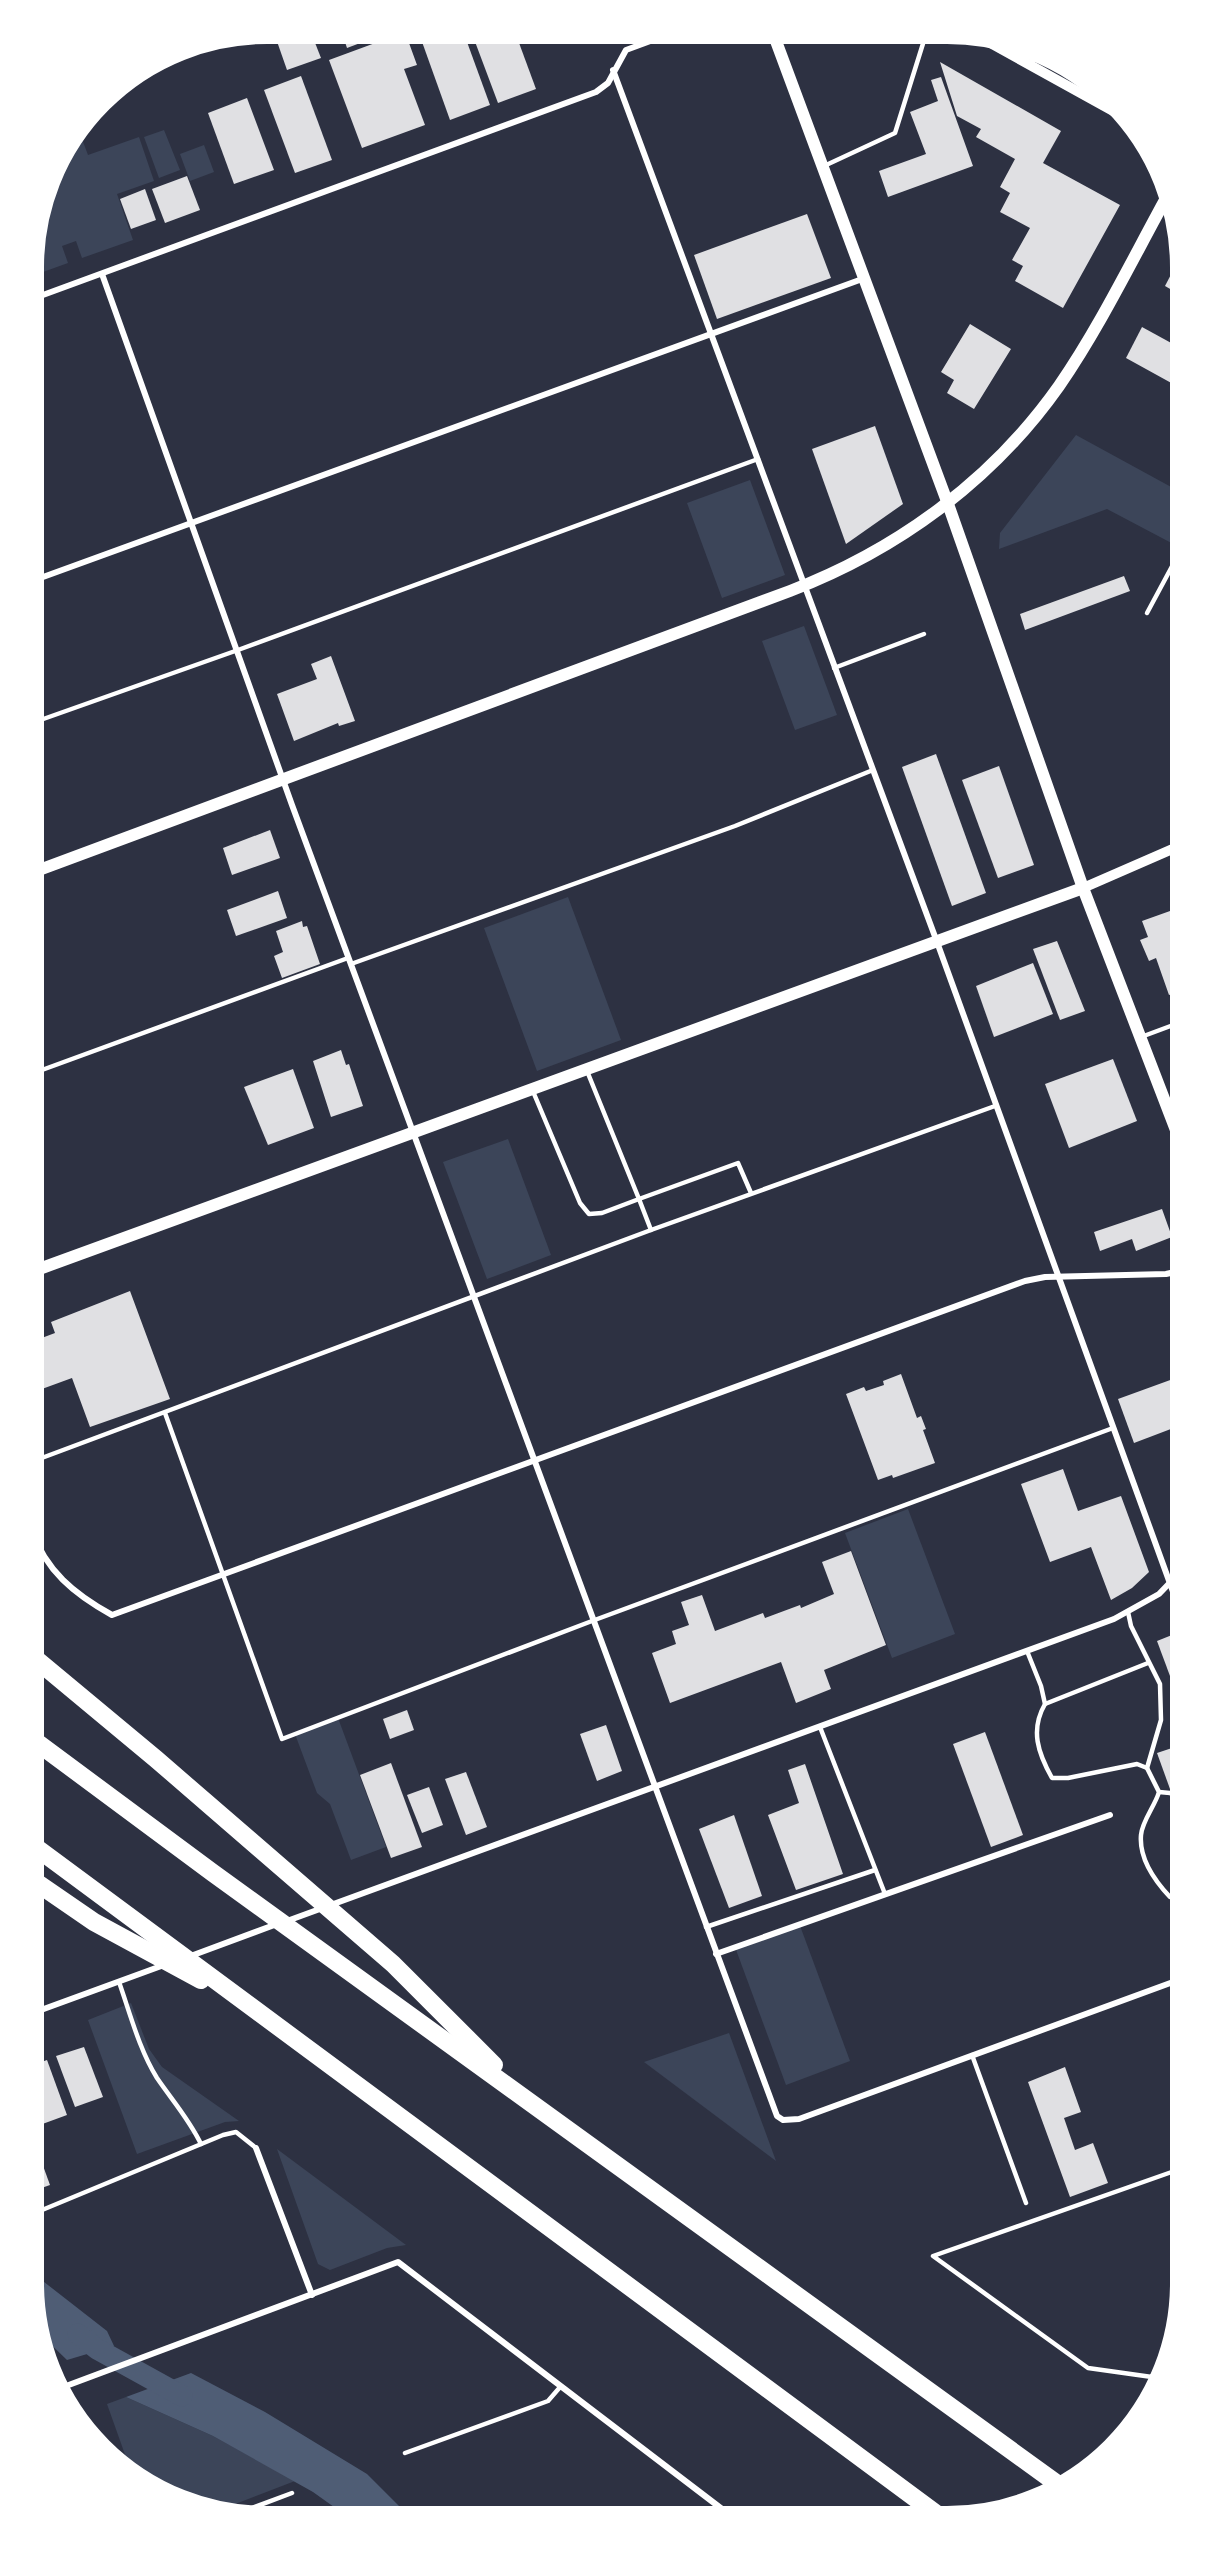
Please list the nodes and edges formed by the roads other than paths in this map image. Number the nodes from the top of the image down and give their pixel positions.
1 (653, 40) edge
2 (776, 40) edge
3 (924, 40) edge
4 (995, 46) edge
5 (1034, 58) edge
6 (1030, 65) junction
7 (614, 70) junction
8 (1108, 108) edge
9 (824, 166) junction
10 (1164, 203) edge
11 (102, 274) junction
12 (866, 278) junction
13 (40, 296) edge
14 (712, 335) junction
15 (758, 459) junction
16 (948, 504) junction
17 (192, 524) junction
18 (1174, 563) edge
19 (40, 578) edge
20 (805, 585) junction
21 (1147, 613) dead end
22 (924, 634) dead end
23 (238, 650) junction
24 (834, 668) junction
25 (40, 720) edge
26 (873, 770) junction
27 (283, 780) junction
28 (1174, 848) edge
29 (40, 870) edge
30 (1083, 888) junction
31 (937, 942) junction
32 (350, 961) junction
33 (1174, 1025) edge
34 (1139, 1038) junction
35 (586, 1069) junction
36 (40, 1071) edge
37 (532, 1089) junction
38 (995, 1106) junction
39 (1174, 1126) edge
40 (414, 1134) junction
41 (751, 1193) junction
42 (639, 1199) junction
43 (651, 1230) junction
44 (40, 1269) edge
45 (1174, 1272) edge
46 (1058, 1276) junction
47 (476, 1297) junction
48 (165, 1413) junction
49 (1113, 1428) junction
50 (40, 1459) edge
51 (534, 1461) junction
52 (40, 1551) edge
53 (223, 1575) junction
54 (1174, 1579) edge
55 (1170, 1584) junction
56 (1174, 1595) edge
57 (1128, 1612) junction
58 (592, 1621) junction
59 (1027, 1651) junction
60 (40, 1663) edge
61 (1148, 1663) junction
62 (1045, 1704) junction
63 (820, 1727) junction
64 (40, 1745) edge
65 (1147, 1768) junction
66 (654, 1788) junction
67 (1159, 1792) junction
68 (1174, 1796) edge
69 (1110, 1815) dead end
70 (40, 1850) edge
71 (875, 1870) junction
72 (40, 1885) edge
73 (885, 1894) junction
74 (1174, 1897) edge
75 (706, 1927) junction
76 (716, 1954) junction
77 (119, 1982) junction
78 (1174, 1982) edge
79 (40, 2010) edge
80 (257, 2011) junction
81 (972, 2055) junction
82 (533, 2104) junction
83 (201, 2144) junction
84 (256, 2148) joint
85 (1174, 2172) edge
86 (1026, 2203) dead end
87 (40, 2211) edge
88 (312, 2295) junction
89 (1155, 2374) edge
90 (1152, 2377) joint
91 (65, 2386) edge
92 (561, 2386) junction
93 (405, 2453) dead end
94 (1055, 2482) edge
95 (292, 2493) dead end
96 (248, 2510) edge
97 (719, 2510) edge
98 (931, 2510) edge

1 - 7 street
2 - 9 main road
3 - 9 lane
4 - 6 street
5 - 6 lane
6 - 8 street
7 - 11 street
7 - 14 street
9 - 12 main road
10 - 16 main road
11 - 13 street
11 - 17 street
12 - 14 street
12 - 16 main road
14 - 15 street
14 - 17 street
15 - 20 street
15 - 23 lane
16 - 20 main road
16 - 30 main road
17 - 19 street
17 - 23 street
18 - 21 lane
20 - 24 street
20 - 27 main road
22 - 24 lane
23 - 25 lane
23 - 27 street
24 - 26 street
26 - 31 street
26 - 32 lane
27 - 29 main road
27 - 32 street
28 - 30 street
30 - 31 main road
30 - 34 main road
31 - 35 main road
31 - 38 street
32 - 36 lane
32 - 40 street
33 - 34 lane
34 - 39 main road
35 - 37 main road
35 - 42 lane
37 - 40 main road
37 - 42 lane
38 - 41 lane
38 - 46 street
40 - 44 main road
40 - 47 street
41 - 42 lane
41 - 43 lane
42 - 43 lane
43 - 47 lane
45 - 46 street
46 - 49 street
46 - 51 street
47 - 48 lane
47 - 51 street
48 - 50 lane
48 - 53 lane
49 - 55 street
49 - 58 lane
51 - 53 street
51 - 58 street
52 - 53 street
53 - 58 lane
54 - 55 street
55 - 56 street
55 - 57 street
57 - 59 street
57 - 61 lane
58 - 66 street
59 - 62 lane
59 - 63 street
60 - 82 highway
61 - 62 lane
61 - 65 lane
62 - 65 lane
63 - 66 street
63 - 71 lane
64 - 82 highway
65 - 67 lane
66 - 75 street
66 - 77 street
67 - 68 lane
67 - 74 lane
69 - 73 street
70 - 80 highway
71 - 73 lane
71 - 75 lane
72 - 80 highway
73 - 76 street
75 - 76 street
76 - 81 street
77 - 79 street
77 - 83 lane
78 - 81 street
80 - 98 highway
81 - 86 lane
82 - 94 highway
83 - 84 lane
83 - 87 lane
84 - 88 street
85 - 90 lane
88 - 91 street
88 - 92 street
89 - 90 street
92 - 93 lane
92 - 97 street
95 - 96 lane

